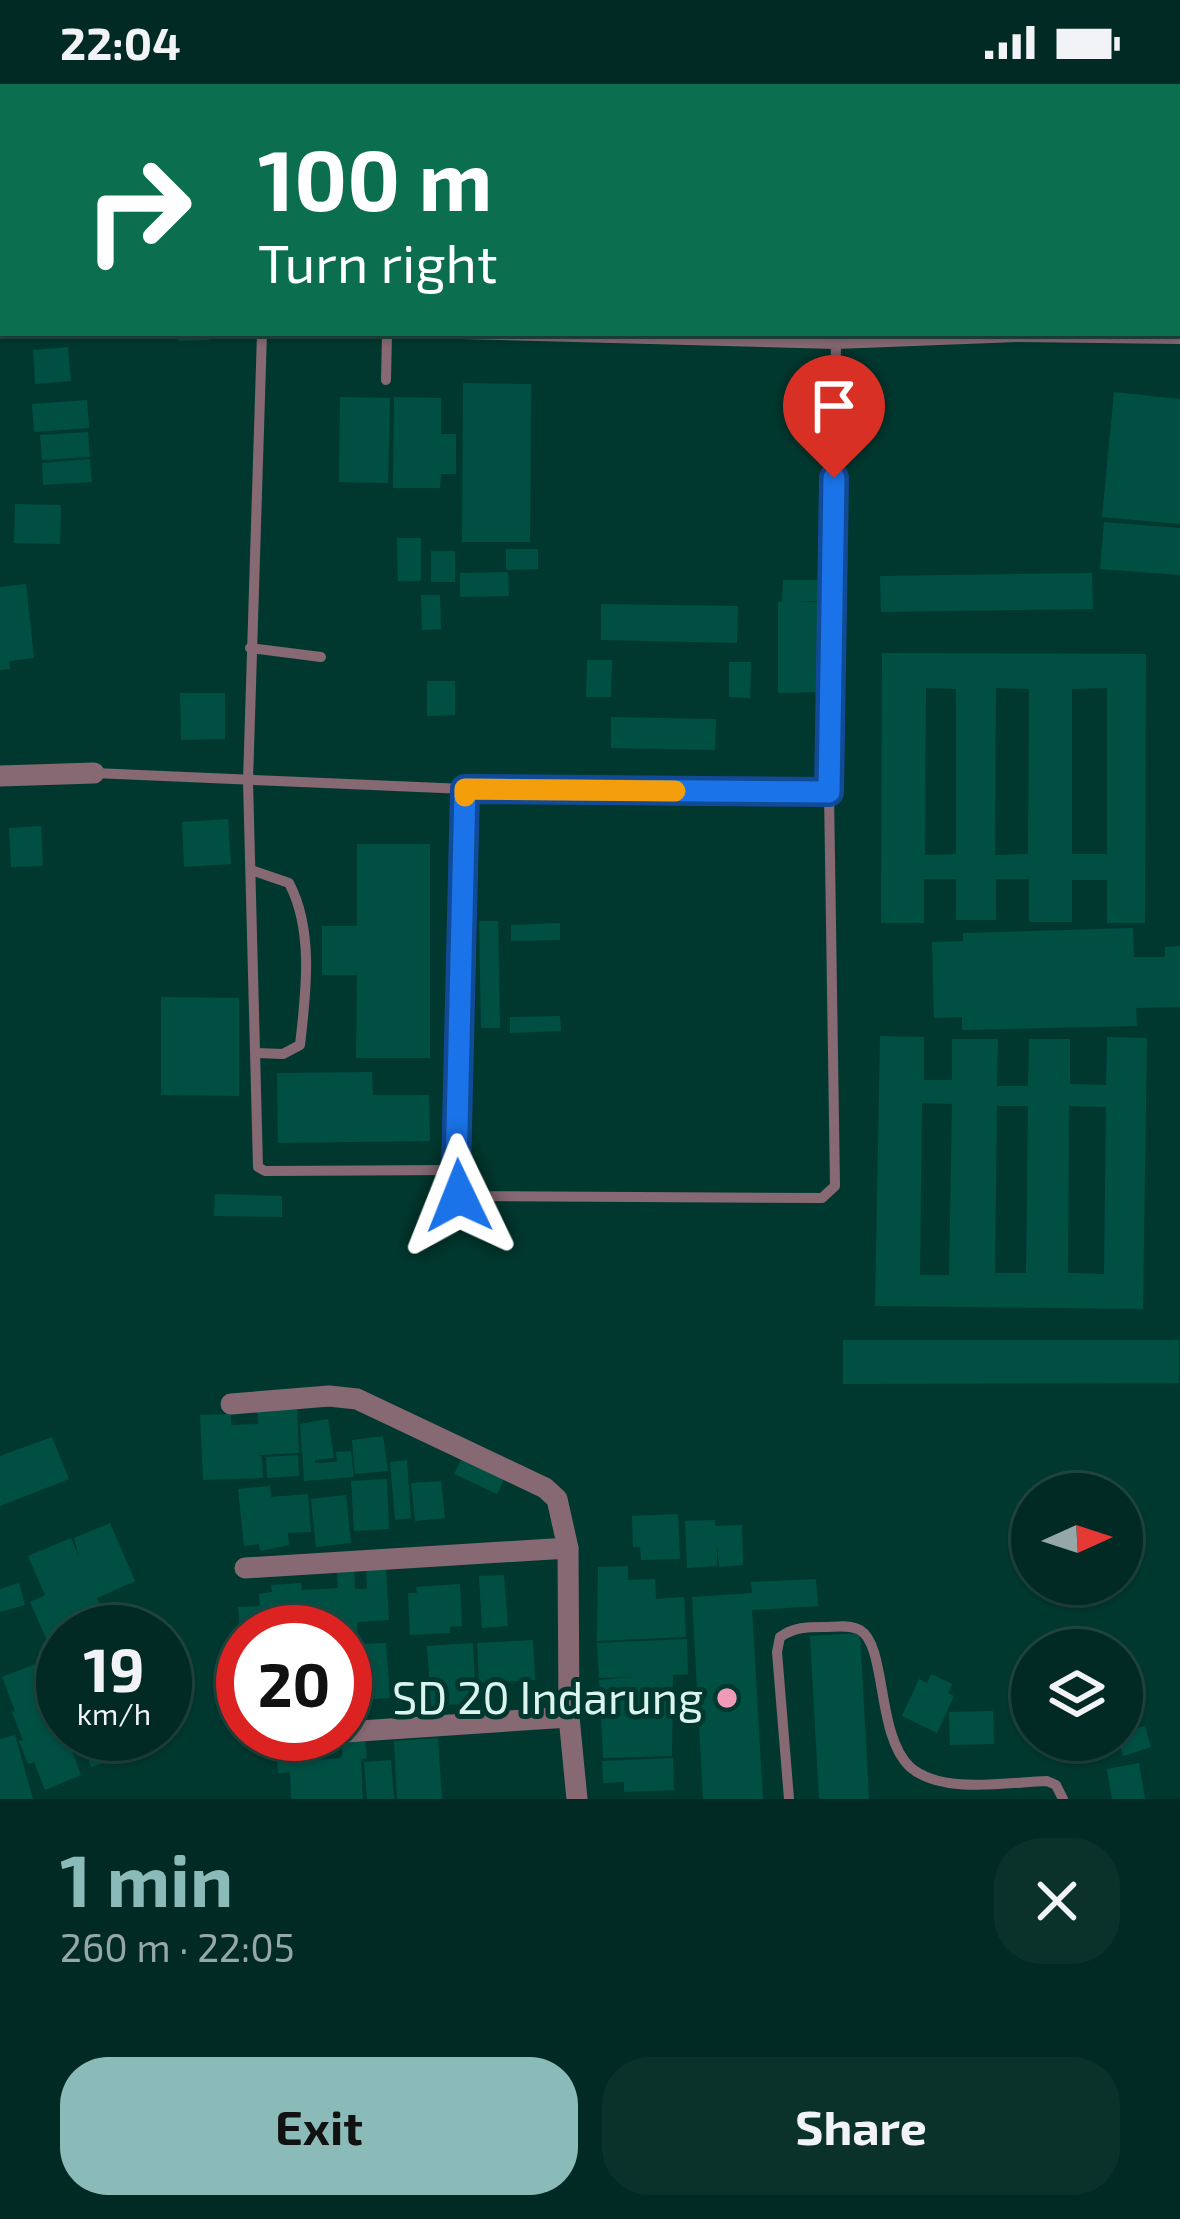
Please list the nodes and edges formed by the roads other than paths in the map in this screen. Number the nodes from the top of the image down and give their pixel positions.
1 (262, 336) edge
2 (387, 336) edge
3 (536, 336) edge
4 (950, 336) edge
5 (1046, 336) edge
6 (1176, 336) edge
7 (836, 344) junction
8 (386, 380) dead end
9 (250, 648) junction
10 (321, 657) dead end
11 (94, 773) joint
12 (0, 776) edge
13 (248, 781) junction
14 (465, 789) junction
15 (829, 792) junction
16 (251, 870) junction
17 (256, 1054) junction
18 (456, 1170) junction
19 (231, 1404) dead end
20 (568, 1548) junction
21 (245, 1568) dead end
22 (569, 1718) junction
23 (372, 1730) edge
24 (577, 1799) edge
25 (789, 1799) edge
26 (1064, 1799) edge

1 - 9 lane
2 - 8 lane
3 - 7 lane
4 - 5 lane
4 - 7 lane
5 - 6 lane
7 - 15 lane
9 - 10 lane
9 - 13 lane
11 - 12 street
11 - 13 lane
13 - 14 lane
13 - 16 lane
14 - 15 lane
14 - 18 lane
15 - 18 lane
16 - 17 lane
16 - 17 lane
17 - 18 lane
19 - 20 street
20 - 21 street
20 - 22 street
22 - 23 street
22 - 24 street
25 - 26 lane

